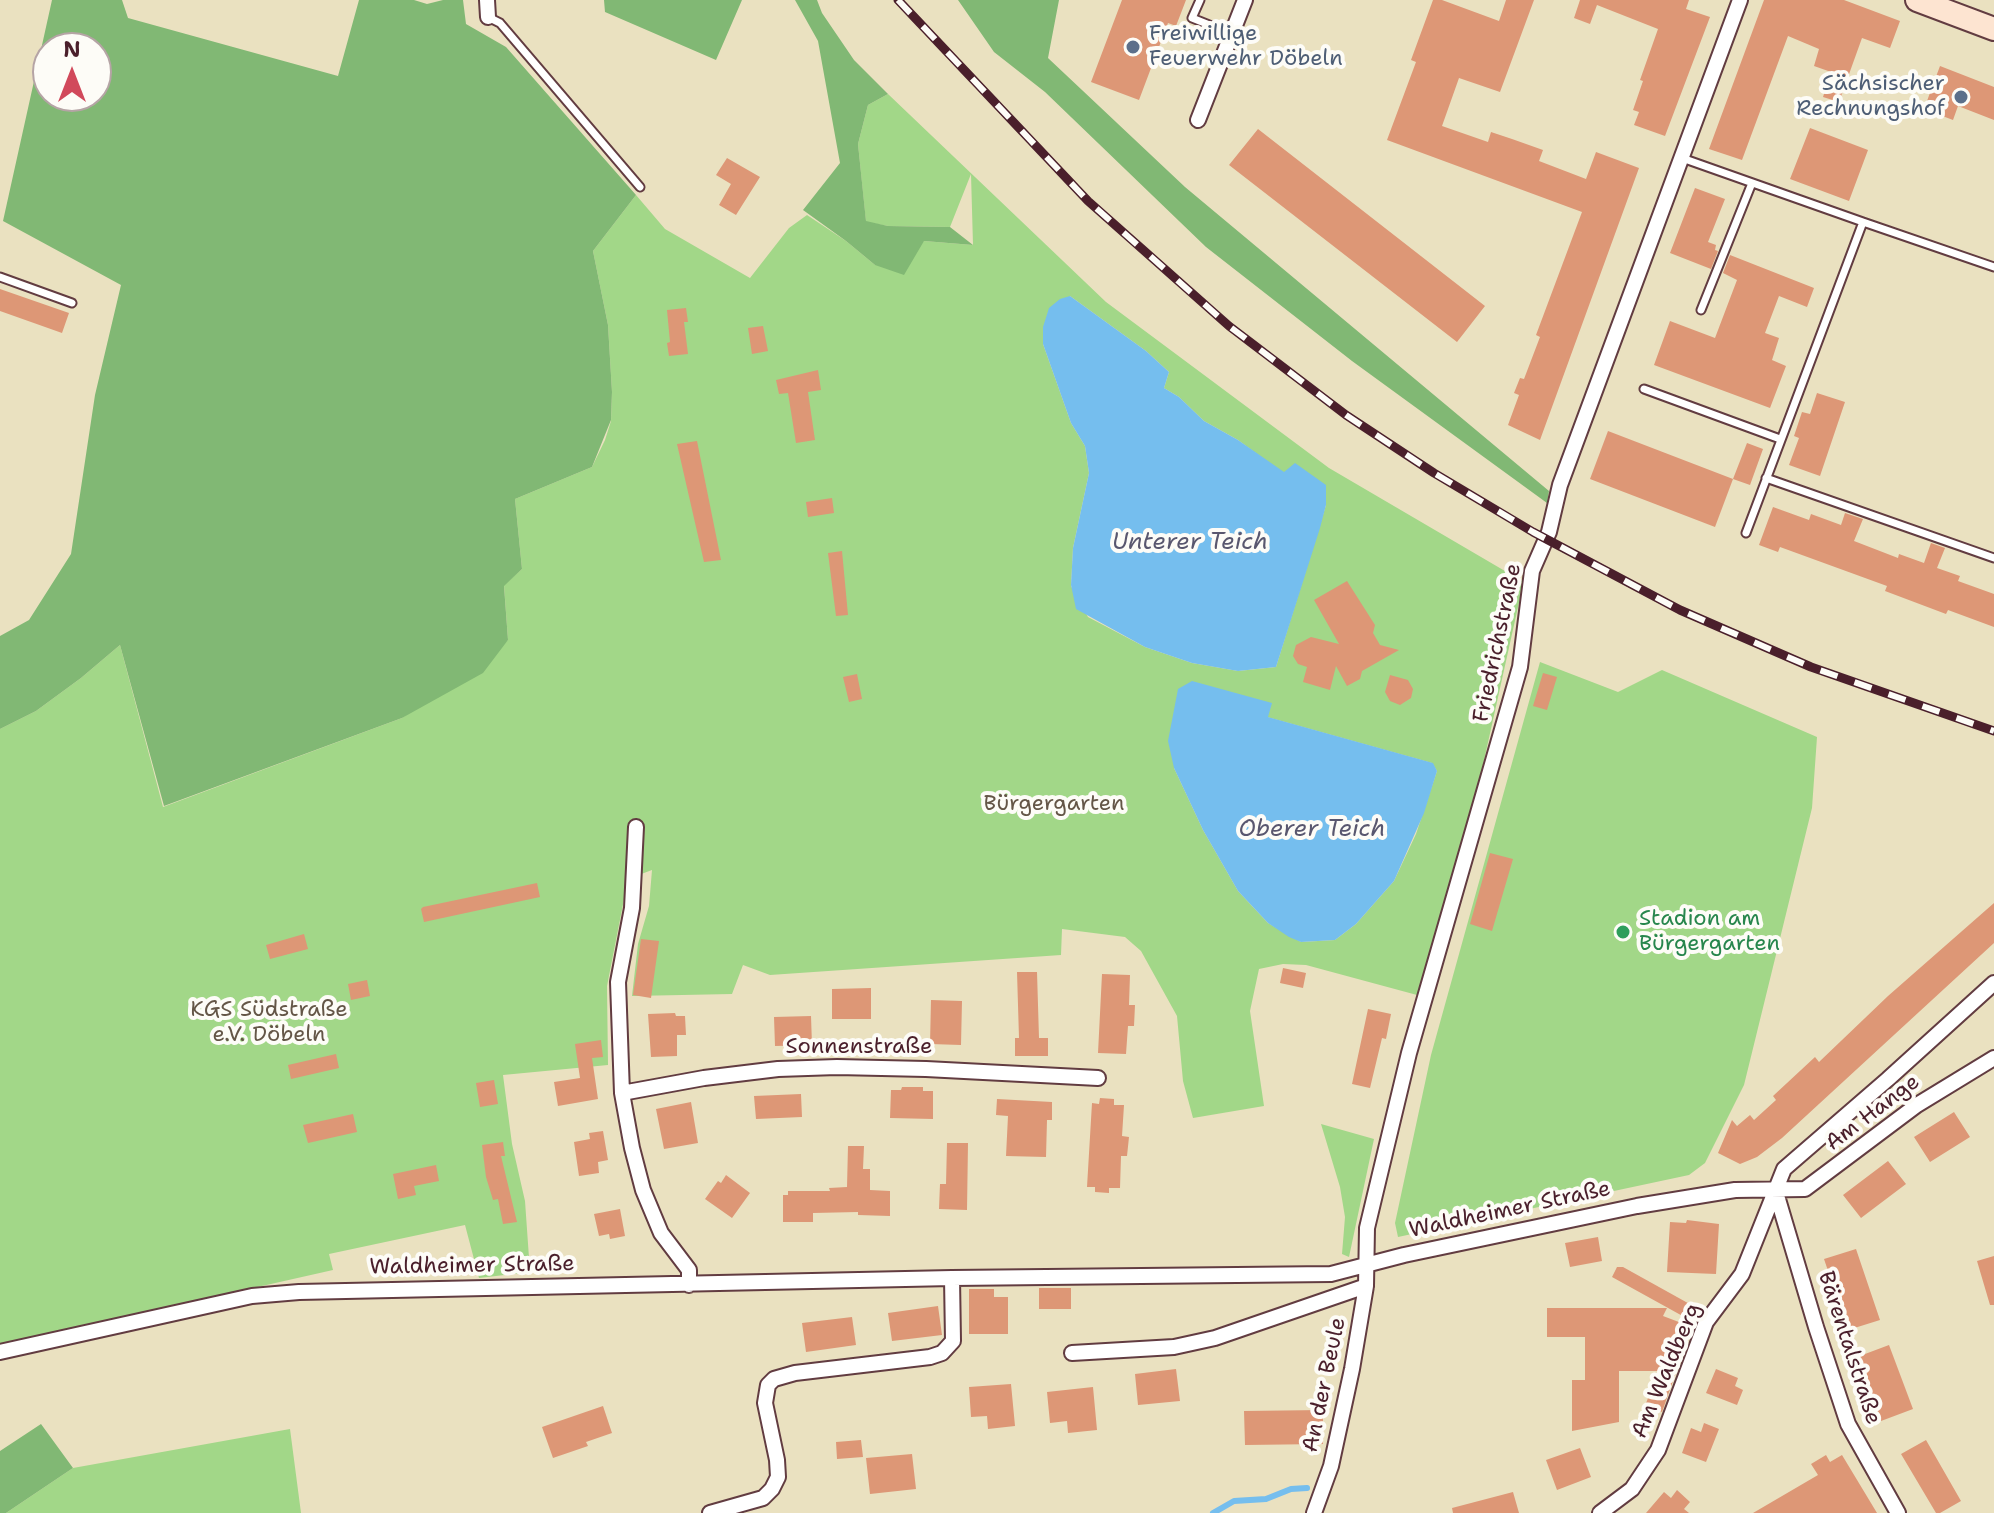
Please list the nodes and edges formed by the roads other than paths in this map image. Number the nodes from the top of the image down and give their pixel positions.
1 (487, 0) edge
2 (1200, 0) edge
3 (1245, 0) edge
4 (1740, 0) edge
5 (1917, 0) edge
6 (488, 17) joint
7 (1994, 29) edge
8 (1232, 34) junction
9 (1198, 120) dead end
10 (1682, 158) junction
11 (1752, 183) junction
12 (640, 187) dead end
13 (1863, 222) junction
14 (1994, 267) edge
15 (0, 277) edge
16 (72, 303) dead end
17 (1701, 310) dead end
18 (1644, 389) dead end
19 (1780, 439) junction
20 (1766, 478) junction
21 (1746, 533) dead end
22 (1994, 558) edge
23 (636, 827) dead end
24 (1994, 983) edge
25 (1994, 1058) edge
26 (1098, 1078) dead end
27 (622, 1093) junction
28 (1775, 1189) junction
29 (1366, 1264) junction
30 (952, 1278) junction
31 (689, 1285) junction
32 (1366, 1286) junction
33 (0, 1352) edge
34 (1072, 1353) dead end
35 (710, 1513) edge
36 (1314, 1513) edge
37 (1600, 1513) edge
38 (1898, 1513) edge

1 - 6 street
2 - 8 lane
3 - 8 street
4 - 10 street, Friedrichstraße
5 - 7 main road
6 - 12 lane
8 - 9 street
10 - 11 lane
10 - 29 street, Friedrichstraße
11 - 13 lane
11 - 17 lane
13 - 14 lane
13 - 19 lane
15 - 16 lane
18 - 19 lane
19 - 20 lane
20 - 21 lane
20 - 22 lane
23 - 27 street
24 - 28 street
25 - 28 street, Am Hange
26 - 27 street, Sonnenstraße
27 - 31 street
28 - 29 street, Waldheimer Straße
28 - 37 street, Am Waldberg
28 - 38 street, Bärentalstraße
29 - 30 street, Waldheimer Straße
29 - 32 street, An der Beule
30 - 31 street, Waldheimer Straße
30 - 35 street
31 - 33 street, Waldheimer Straße
32 - 34 street
32 - 36 street, An der Beule

